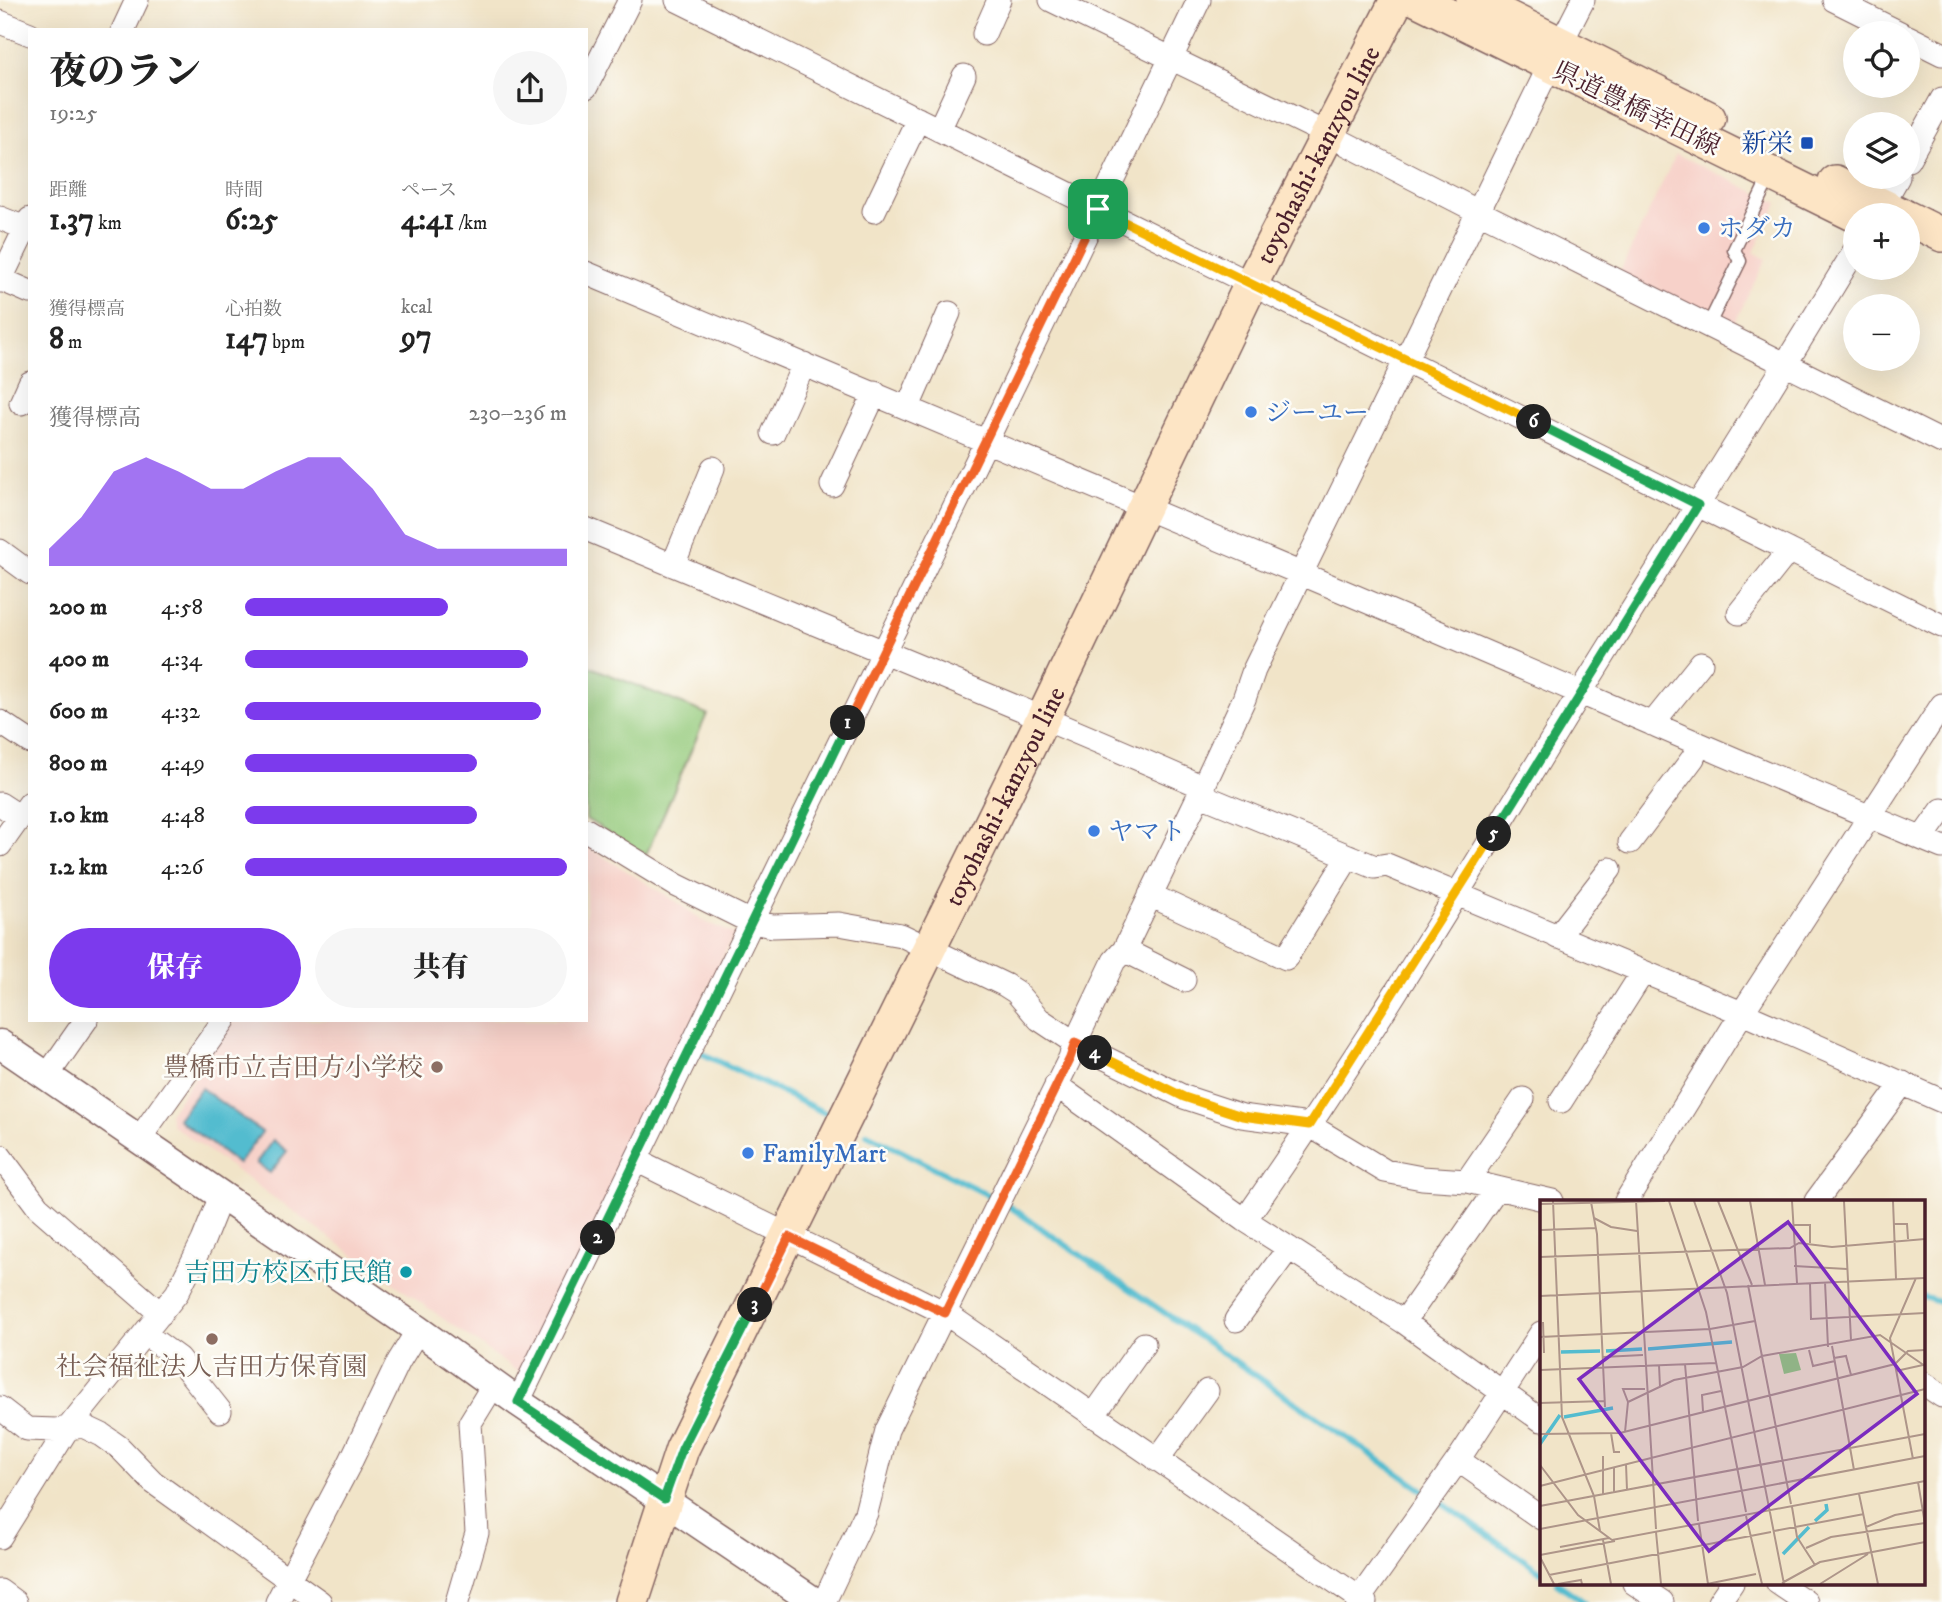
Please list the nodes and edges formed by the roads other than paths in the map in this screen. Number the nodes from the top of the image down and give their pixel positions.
1 (137, 0) edge
2 (629, 0) edge
3 (677, 0) edge
4 (999, 0) edge
5 (1051, 0) edge
6 (1199, 0) edge
7 (1397, 0) edge
8 (1418, 0) edge
9 (1473, 0) edge
10 (1583, 0) edge
11 (1833, 0) edge
12 (1876, 21) edge
13 (0, 22) edge
14 (124, 28) edge
15 (28, 33) edge
16 (984, 34) dead end
17 (1920, 43) edge
18 (1555, 54) junction
19 (1942, 54) edge
20 (1170, 59) junction
21 (964, 76) dead end
22 (588, 83) edge
23 (1942, 99) edge
24 (918, 119) junction
25 (939, 130) junction
26 (1329, 135) junction
27 (1920, 138) edge
28 (1771, 174) junction
29 (1878, 203) edge
30 (1882, 203) edge
31 (1098, 209) junction
32 (874, 211) dead end
33 (1479, 212) junction
34 (0, 218) edge
35 (1920, 223) edge
36 (27, 224) edge
37 (1942, 235) edge
38 (1920, 247) edge
39 (1942, 258) edge
40 (1843, 270) edge
41 (588, 273) edge
42 (0, 280) edge
43 (1251, 284) junction
44 (28, 291) edge
45 (949, 313) dead end
46 (1709, 326) junction
47 (1407, 359) junction
48 (804, 364) junction
49 (1786, 365) junction
50 (875, 393) junction
51 (908, 407) junction
52 (773, 433) dead end
53 (987, 440) junction
54 (1942, 442) edge
55 (713, 468) dead end
56 (832, 485) dead end
57 (1698, 505) junction
58 (1145, 509) junction
59 (588, 530) edge
60 (1789, 550) junction
61 (0, 551) edge
62 (673, 565) junction
63 (28, 572) edge
64 (1302, 574) junction
65 (1739, 613) dead end
66 (1942, 626) edge
67 (882, 653) junction
68 (1701, 663) dead end
69 (1581, 694) junction
70 (1942, 705) edge
71 (1043, 718) junction
72 (0, 722) edge
73 (1652, 724) junction
74 (28, 741) edge
75 (1699, 744) junction
76 (1203, 787) junction
77 (0, 804) edge
78 (25, 810) edge
79 (1942, 810) edge
80 (1871, 817) junction
81 (588, 831) edge
82 (1630, 842) dead end
83 (1932, 842) edge
84 (0, 845) edge
85 (1349, 856) junction
86 (1610, 869) dead end
87 (1150, 894) junction
88 (1456, 895) junction
89 (751, 922) junction
90 (1557, 937) junction
91 (931, 947) junction
92 (1124, 950) junction
93 (1643, 972) junction
94 (1184, 980) dead end
95 (1742, 1013) junction
96 (85, 1022) edge
97 (223, 1022) edge
98 (1075, 1043) junction
99 (0, 1044) edge
100 (47, 1076) junction
101 (1903, 1083) junction
102 (1056, 1085) junction
103 (1523, 1099) dead end
104 (1561, 1101) dead end
105 (1942, 1101) edge
106 (1309, 1125) junction
107 (139, 1139) junction
108 (0, 1156) edge
109 (636, 1160) junction
110 (1467, 1181) junction
111 (1497, 1188) junction
112 (221, 1196) junction
113 (1548, 1200) edge
114 (1627, 1200) edge
115 (1817, 1200) edge
116 (1245, 1220) junction
117 (789, 1237) junction
118 (1289, 1248) junction
119 (945, 1313) junction
120 (161, 1314) junction
121 (1236, 1320) dead end
122 (1404, 1322) junction
123 (418, 1330) junction
124 (145, 1334) junction
125 (1540, 1336) edge
126 (1144, 1344) dead end
127 (494, 1384) junction
128 (1924, 1384) edge
129 (1207, 1391) dead end
130 (1503, 1393) junction
131 (1942, 1396) edge
132 (518, 1402) junction
133 (0, 1408) edge
134 (220, 1411) dead end
135 (1093, 1416) junction
136 (1540, 1419) edge
137 (68, 1428) junction
138 (1157, 1460) junction
139 (1458, 1460) junction
140 (664, 1499) junction
141 (1540, 1517) edge
142 (0, 1537) edge
143 (289, 1579) junction
144 (1635, 1584) edge
145 (1731, 1584) edge
146 (0, 1591) edge
147 (1361, 1601) edge
148 (15, 1602) edge
149 (277, 1602) edge
150 (320, 1602) edge
151 (457, 1602) edge
152 (632, 1602) edge
153 (816, 1602) edge
154 (824, 1602) edge
155 (1662, 1602) edge
156 (1719, 1602) edge

1 - 14 street
2 - 22 street
3 - 24 street
4 - 16 street
5 - 20 street
6 - 20 street
7 - 26 main road, toyohashi-kanzyou line
8 - 18 main road, 県道豊橋幸田線
9 - 18 main road, 県道豊橋幸田線
10 - 18 street
11 - 12 street
13 - 15 street
17 - 19 street
18 - 28 main road, 県道豊橋幸田線
18 - 30 main road, 県道豊橋幸田線
18 - 33 street
20 - 26 street
20 - 31 street
21 - 25 street
23 - 27 street
24 - 25 street
24 - 32 street
25 - 31 street
26 - 33 street
26 - 43 main road, toyohashi-kanzyou line
28 - 29 main road, 県道豊橋幸田線
28 - 46 lane
31 - 43 street
31 - 53 street
33 - 46 street
33 - 47 street
34 - 36 street
35 - 37 main road, 県道豊橋幸田線
36 - 42 street
38 - 39 main road
40 - 49 street
41 - 48 street
42 - 44 street
43 - 47 street
43 - 58 main road, toyohashi-kanzyou line
45 - 51 street
46 - 49 street
47 - 57 street
47 - 64 street
48 - 50 street
48 - 52 street
49 - 54 street
49 - 57 street
50 - 51 street
50 - 56 street
51 - 53 street
53 - 58 street
53 - 67 street
55 - 62 street
57 - 60 street
57 - 69 street
58 - 64 street
58 - 71 main road, toyohashi-kanzyou line
59 - 62 street
60 - 65 street
60 - 66 street
61 - 63 street
62 - 67 street
64 - 69 street
64 - 76 street
67 - 71 street
67 - 89 street
68 - 73 street
69 - 73 street
69 - 88 street
70 - 80 street
71 - 76 street
71 - 91 main road, toyohashi-kanzyou line
72 - 74 street
73 - 75 street
75 - 80 street
75 - 82 street
76 - 85 street
76 - 87 street
77 - 78 street
78 - 84 street
79 - 83 street
80 - 83 street
80 - 95 street
81 - 89 street
85 - 87 street
85 - 88 street
86 - 90 street
87 - 92 street
88 - 90 street
88 - 106 street
89 - 91 street
89 - 109 street
90 - 93 street
91 - 98 street
91 - 117 main road, toyohashi-kanzyou line
92 - 94 street
92 - 98 street
93 - 95 street
93 - 104 street
95 - 101 street
95 - 114 street
96 - 100 street
97 - 107 street
98 - 102 street
98 - 106 street
99 - 100 street
100 - 107 street
101 - 105 street
101 - 115 street
102 - 116 street
102 - 119 street
103 - 110 street
106 - 110 street
106 - 116 street
107 - 112 street
108 - 120 street
109 - 117 street
109 - 132 street
110 - 111 street
111 - 113 street
111 - 122 street
112 - 120 street
112 - 123 street
116 - 118 street
117 - 119 street
117 - 140 main road, toyohashi-kanzyou line
118 - 121 street
118 - 122 street
119 - 135 street
119 - 154 street
120 - 124 street
122 - 130 street
123 - 127 street
123 - 143 street
124 - 134 street
124 - 137 street
125 - 130 street
126 - 135 street
127 - 132 street
127 - 151 street
128 - 131 street
129 - 138 street
130 - 136 street
130 - 139 street
132 - 140 street
133 - 137 street
135 - 138 street
137 - 142 street
137 - 143 street
138 - 147 street
139 - 141 street
139 - 147 street
140 - 152 main road, toyohashi-kanzyou line
140 - 153 street
143 - 149 street
143 - 150 street
144 - 155 street
145 - 156 street
146 - 148 street

